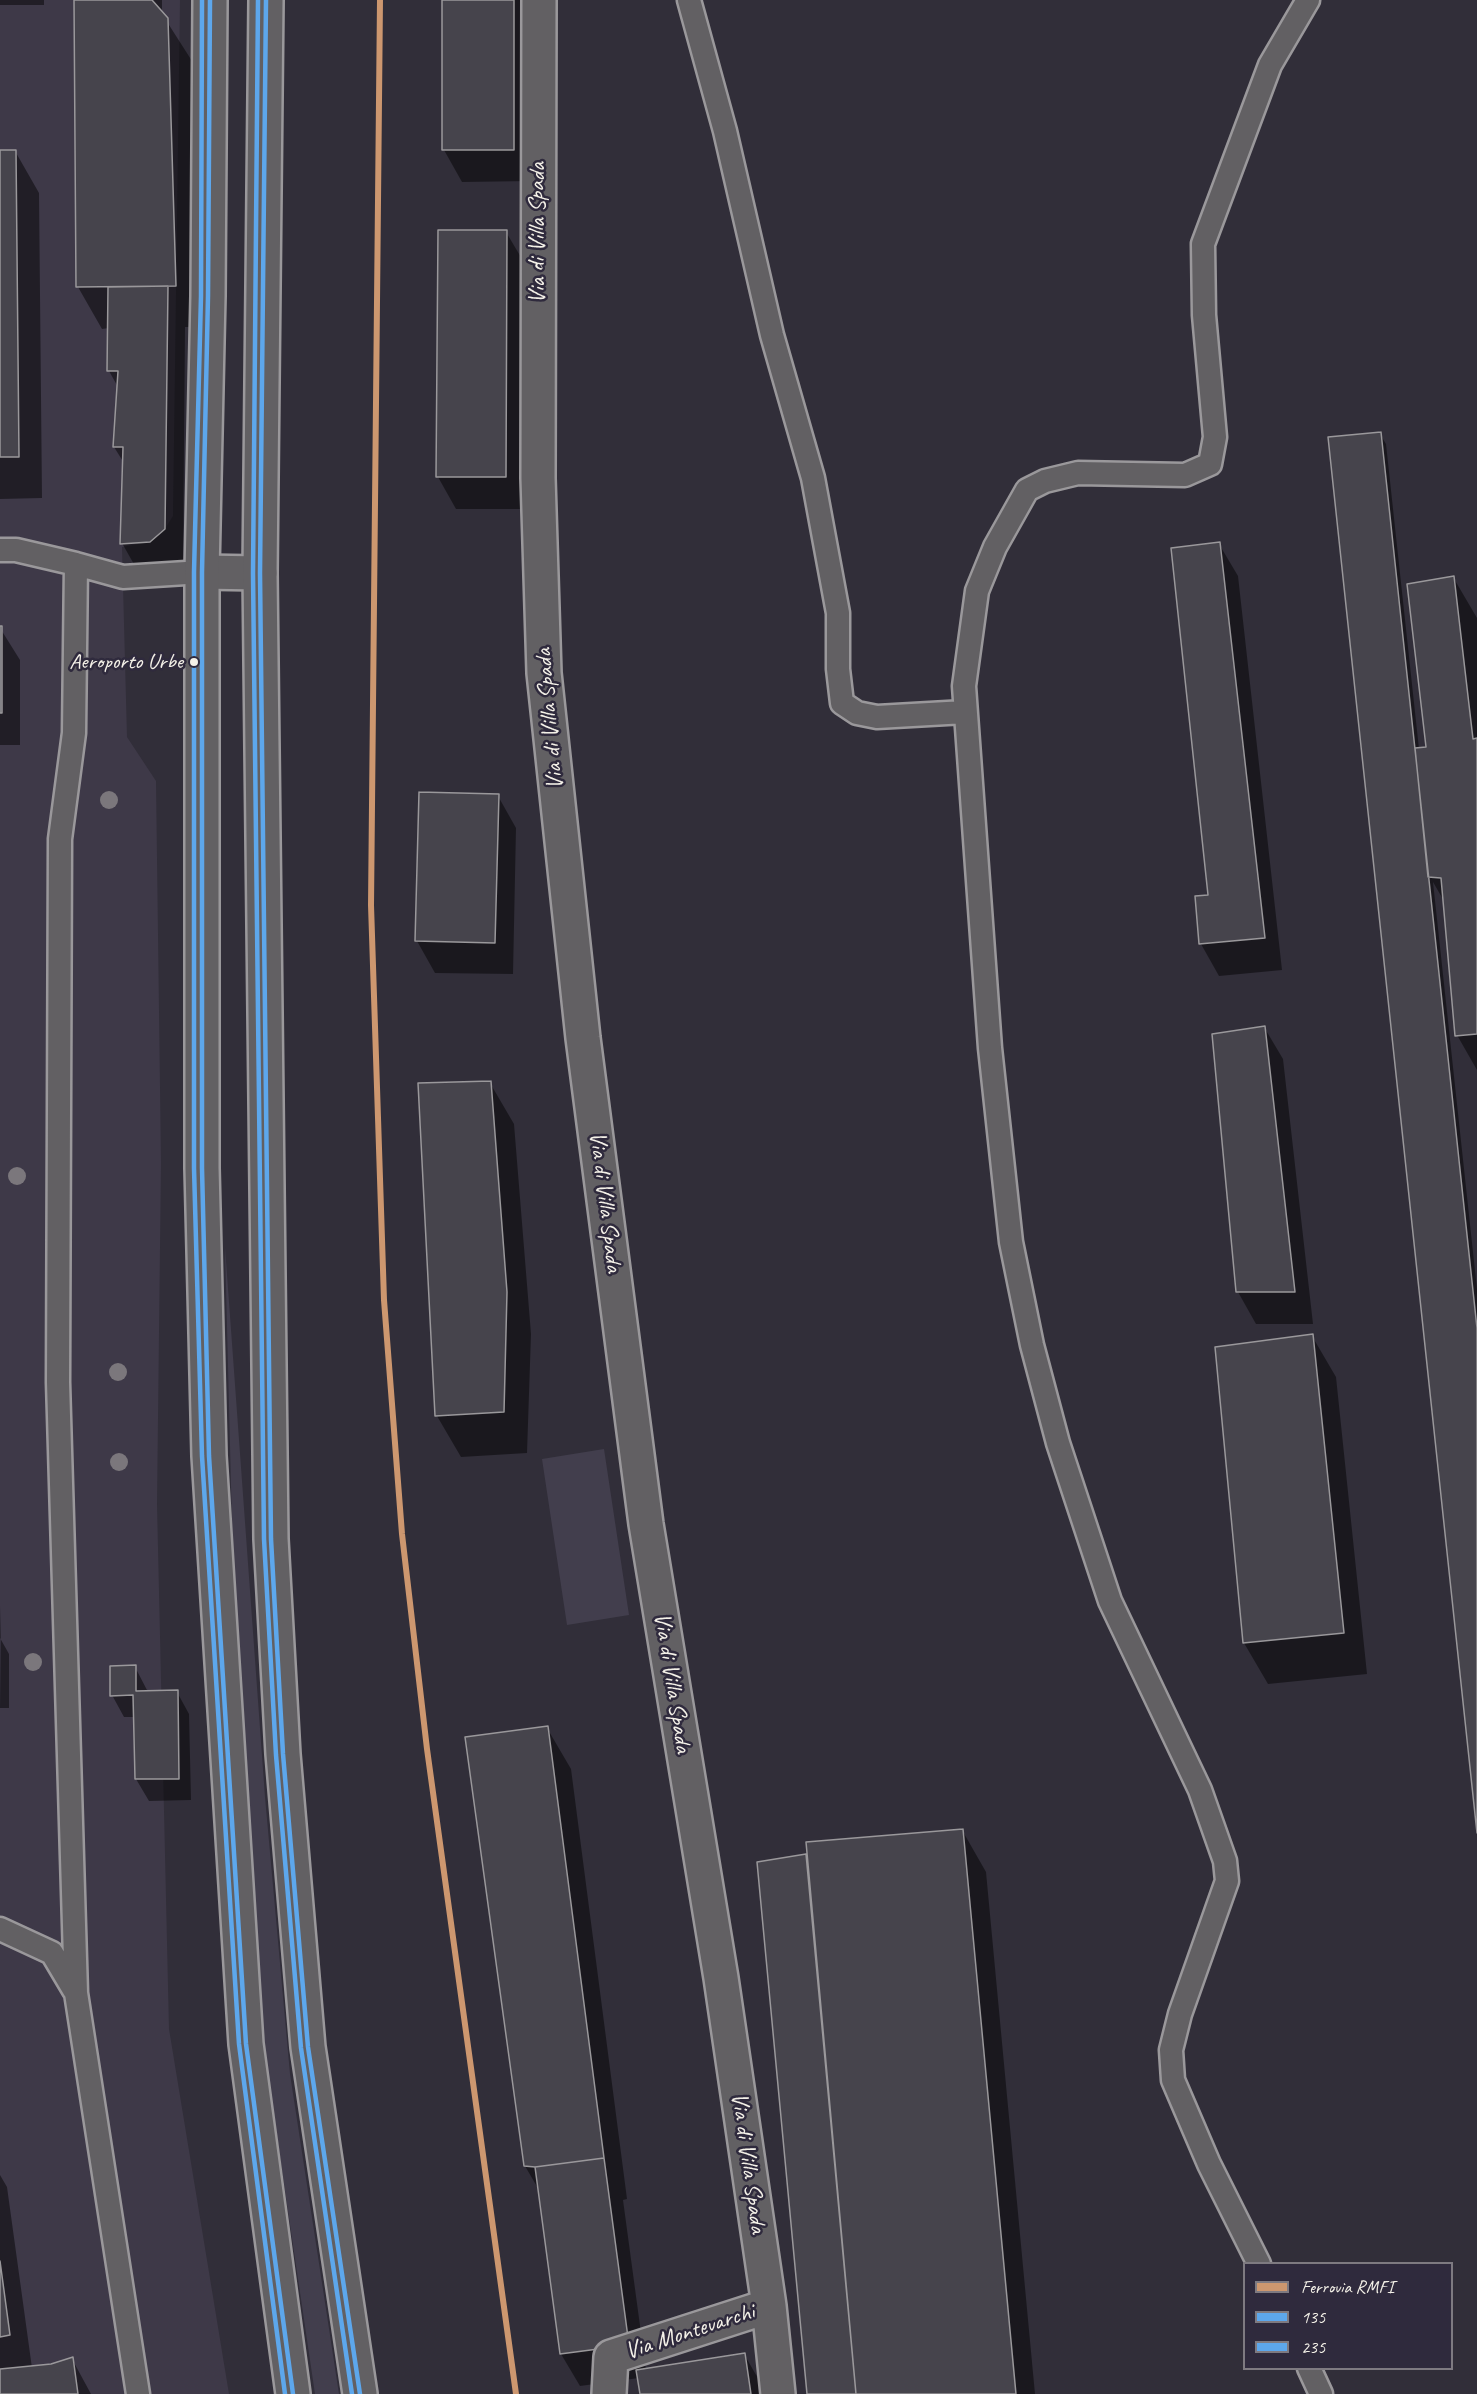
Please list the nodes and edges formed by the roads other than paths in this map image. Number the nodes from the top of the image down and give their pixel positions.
1 (210, 0) edge
2 (266, 0) edge
3 (538, 0) edge
4 (689, 0) edge
5 (1308, 0) edge
6 (0, 550) edge
7 (76, 564) junction
8 (202, 572) junction
9 (260, 573) junction
10 (965, 712) junction
11 (0, 1929) edge
12 (76, 1993) junction
13 (1258, 2262) edge
14 (769, 2306) junction
15 (1311, 2370) edge
16 (138, 2394) edge
17 (292, 2394) edge
18 (360, 2394) edge
19 (609, 2394) edge
20 (778, 2394) edge
21 (1321, 2394) edge

1 - 8 main road
2 - 9 main road
3 - 14 main road, Via di Villa Spada
4 - 10 lane
5 - 10 lane
6 - 7 lane
7 - 8 lane
7 - 12 lane
8 - 9 main road
8 - 17 main road
9 - 18 main road
10 - 13 lane
11 - 12 lane
12 - 16 lane
14 - 19 main road, Via Montevarchi
14 - 20 main road, Via di Villa Spada
15 - 21 lane

